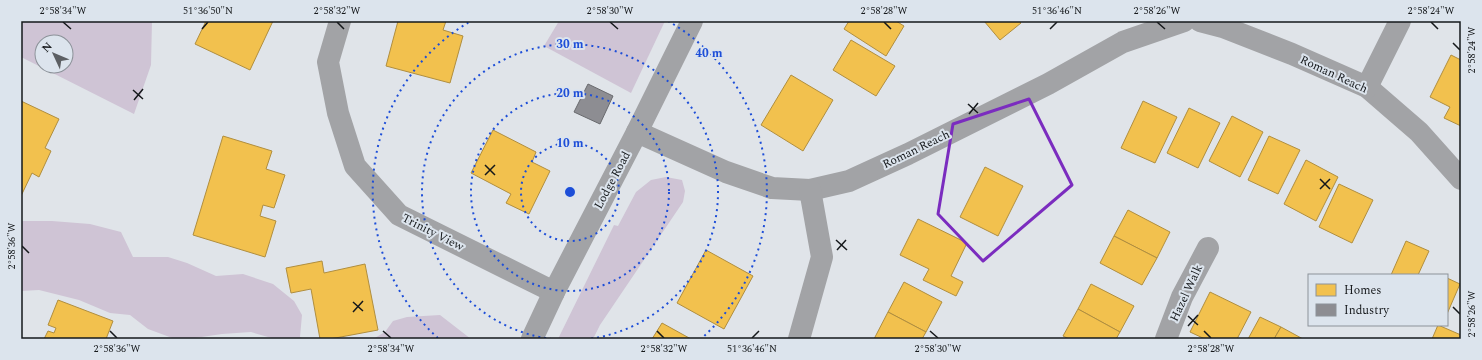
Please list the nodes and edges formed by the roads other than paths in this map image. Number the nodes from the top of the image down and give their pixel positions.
1 (340, 21) edge
2 (692, 21) edge
3 (1184, 21) edge
4 (1200, 21) edge
5 (1400, 21) edge
6 (1146, 28) edge
7 (1367, 87) junction
8 (637, 132) junction
9 (1461, 179) edge
10 (810, 190) junction
11 (1208, 248) dead end
12 (554, 292) junction
13 (532, 339) edge
14 (799, 339) edge
15 (1166, 339) edge

1 - 12 street, Trinity View
2 - 8 street, Lodge Road
3 - 6 street, Roman Reach
4 - 7 street, Roman Reach
5 - 7 street
6 - 10 street, Roman Reach
7 - 9 street, Roman Reach
8 - 10 street, Roman Reach
8 - 12 street, Lodge Road
10 - 14 street
11 - 15 street, Hazel Walk
12 - 13 street, Lodge Road

